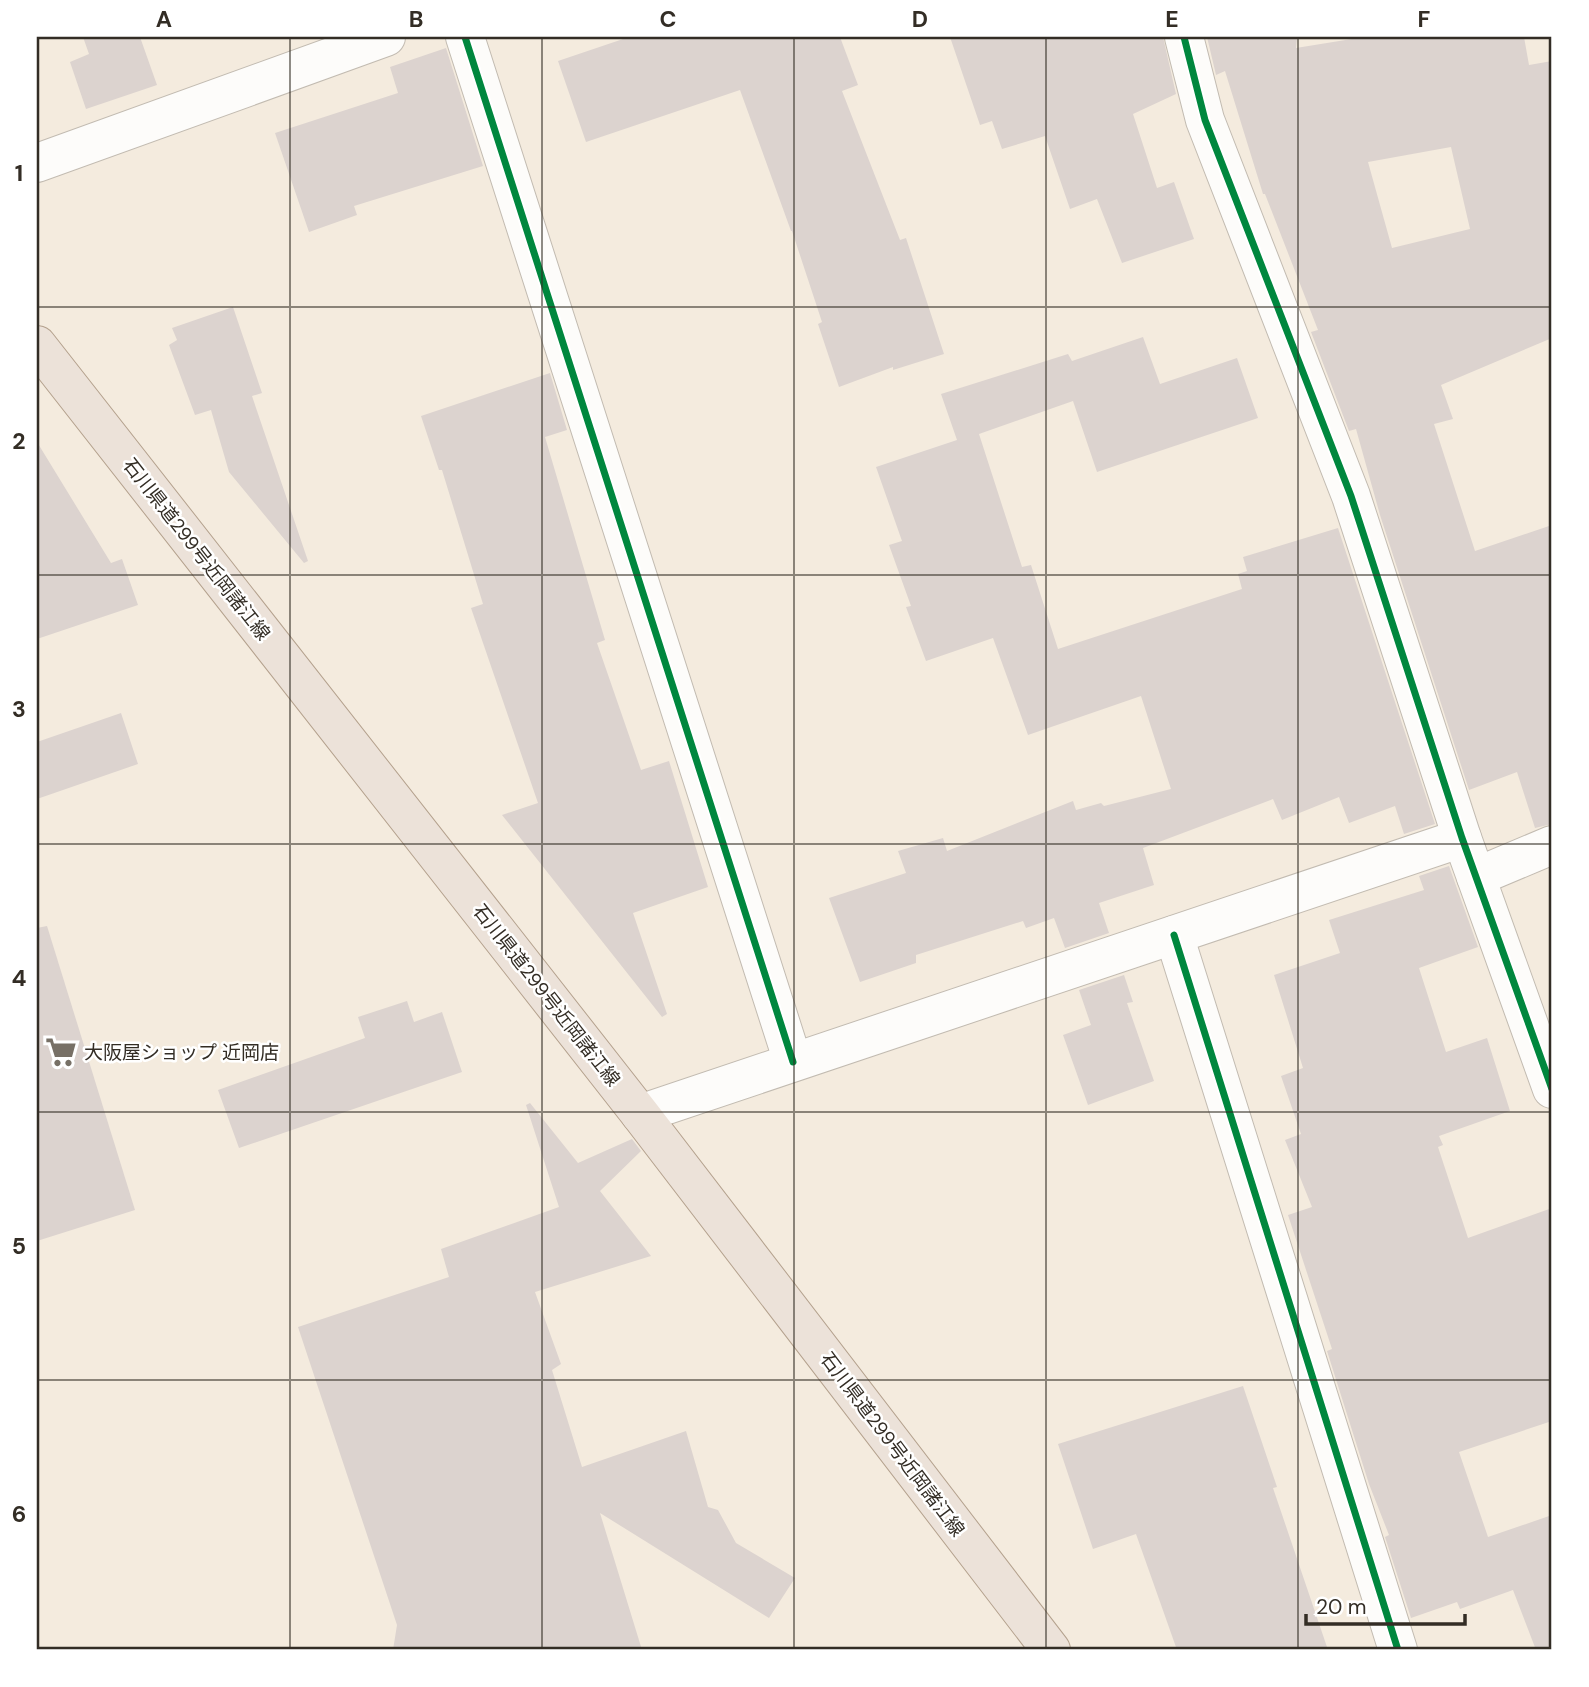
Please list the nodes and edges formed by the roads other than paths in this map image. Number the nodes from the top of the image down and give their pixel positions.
1 (386, 37) edge
2 (465, 37) edge
3 (1184, 37) edge
4 (37, 163) edge
5 (37, 345) edge
6 (1462, 838) junction
7 (1552, 845) edge
8 (1476, 877) junction
9 (1174, 935) junction
10 (793, 1062) junction
11 (1552, 1089) edge
12 (640, 1114) junction
13 (1051, 1650) edge
14 (1398, 1650) edge

1 - 4 street
2 - 10 street
3 - 6 street
5 - 12 main road, 石川県道299号近岡諸江線
6 - 8 street
6 - 9 street
7 - 8 street
8 - 11 street
9 - 10 street
9 - 14 street
10 - 12 street
12 - 13 main road, 石川県道299号近岡諸江線

